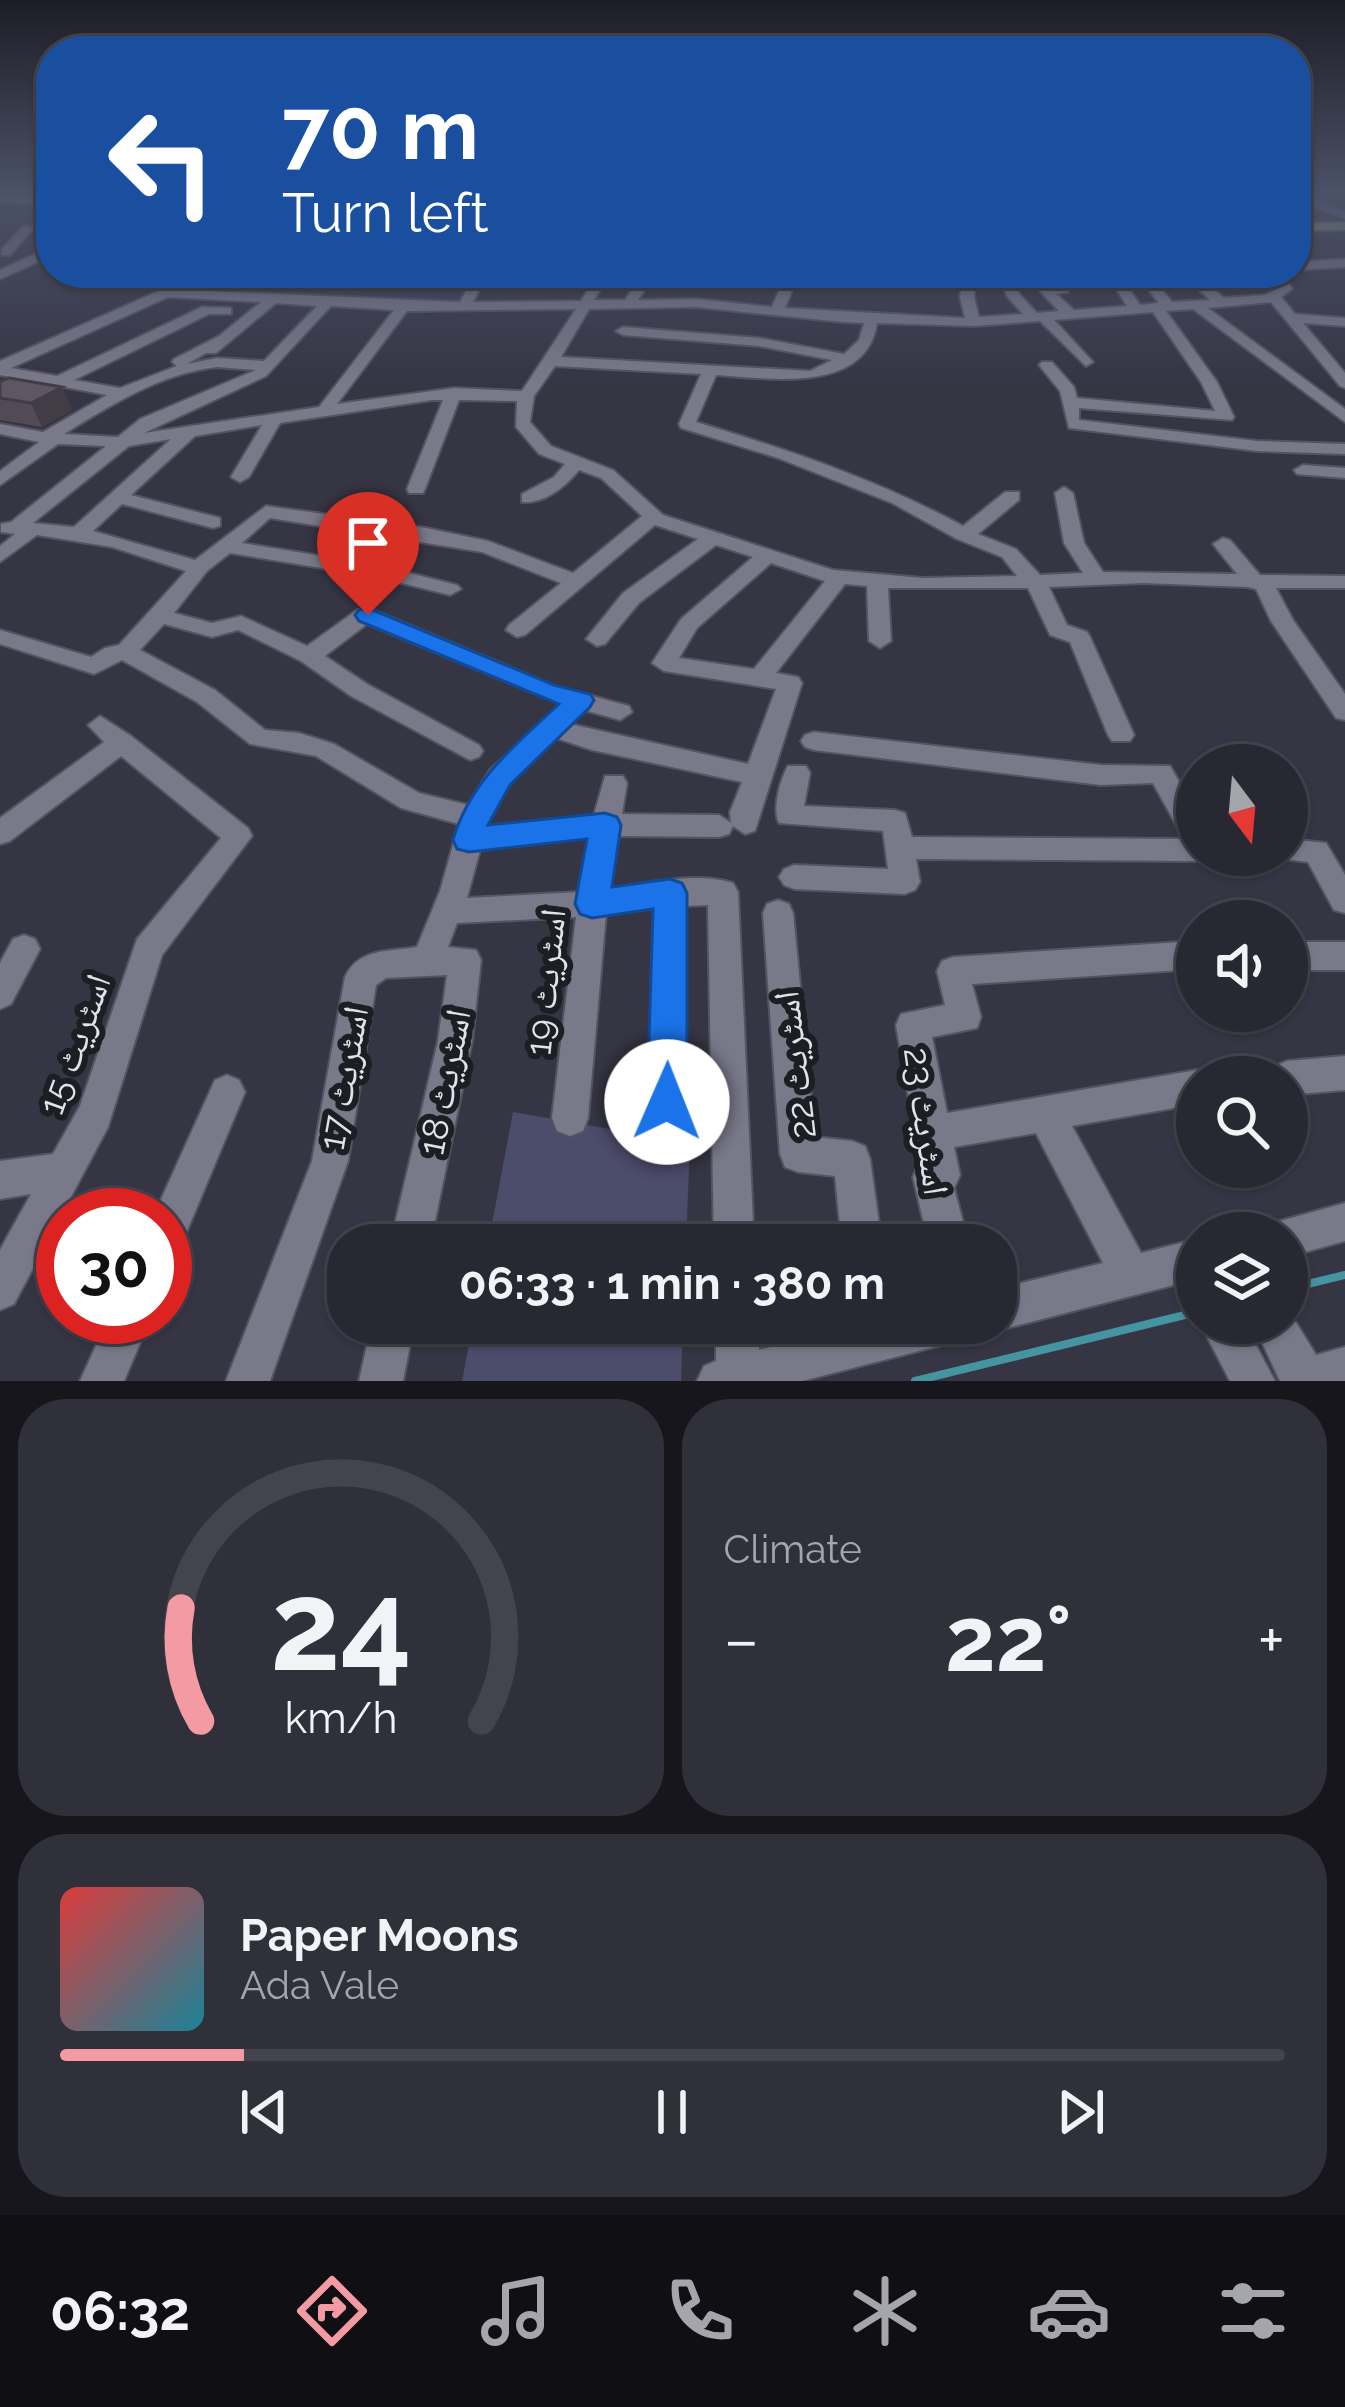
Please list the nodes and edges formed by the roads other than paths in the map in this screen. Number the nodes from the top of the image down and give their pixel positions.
1 (36, 258) edge
2 (1345, 263) edge
3 (1311, 265) edge
4 (0, 274) edge
5 (169, 288) edge
6 (181, 288) edge
7 (474, 288) edge
8 (594, 288) edge
9 (644, 288) edge
10 (787, 288) edge
11 (968, 288) edge
12 (1011, 288) edge
13 (1062, 288) edge
14 (1122, 288) edge
15 (1150, 288) edge
16 (1204, 288) edge
17 (1285, 288) edge
18 (177, 290) junction
19 (1274, 297) junction
20 (585, 301) junction
21 (270, 302) junction
22 (326, 304) junction
23 (1222, 304) junction
24 (465, 305) junction
25 (404, 306) junction
26 (637, 306) junction
27 (1198, 307) junction
28 (1135, 308) junction
29 (1163, 308) junction
30 (777, 310) junction
31 (795, 312) junction
32 (254, 314) junction
33 (1070, 314) junction
34 (842, 318) junction
35 (1293, 318) junction
36 (1040, 319) junction
37 (871, 320) junction
38 (973, 322) junction
39 (1345, 322) edge
40 (622, 331) junction
41 (649, 333) junction
42 (680, 335) junction
43 (703, 336) junction
44 (1312, 339) junction
45 (218, 340) junction
46 (1345, 340) edge
47 (753, 341) junction
48 (796, 349) junction
49 (0, 350) edge
50 (29, 355) junction
51 (1336, 358) edge
52 (848, 359) junction
53 (550, 361) junction
54 (600, 363) junction
55 (206, 364) junction
56 (627, 364) junction
57 (268, 366) junction
58 (667, 366) junction
59 (0, 368) edge
60 (701, 369) junction
61 (734, 370) junction
62 (774, 374) junction
63 (1291, 375) junction
64 (1344, 379) edge
65 (59, 381) junction
66 (129, 391) junction
67 (454, 393) junction
68 (526, 395) junction
69 (1070, 402) junction
70 (324, 411) junction
71 (275, 417) junction
72 (1345, 417) edge
73 (193, 428) junction
74 (0, 430) edge
75 (51, 438) junction
76 (118, 442) junction
77 (1339, 449) edge
78 (578, 460) junction
79 (1303, 470) dead end
80 (1345, 471) edge
81 (2, 476) edge
82 (240, 477) dead end
83 (416, 489) dead end
84 (1064, 493) dead end
85 (1012, 496) dead end
86 (117, 497) junction
87 (530, 498) dead end
88 (652, 517) junction
89 (213, 522) dead end
90 (16, 528) edge
91 (78, 534) junction
92 (964, 536) junction
93 (710, 540) junction
94 (1222, 544) dead end
95 (226, 546) junction
96 (0, 556) edge
97 (766, 557) junction
98 (198, 568) junction
99 (839, 577) junction
100 (1097, 578) junction
101 (877, 580) junction
102 (1033, 580) junction
103 (576, 581) junction
104 (1345, 582) edge
105 (1260, 584) junction
106 (450, 589) dead end
107 (160, 616) junction
108 (517, 630) dead end
109 (0, 637) edge
110 (597, 639) dead end
111 (880, 641) dead end
112 (126, 652) junction
113 (309, 656) junction
114 (762, 675) junction
115 (580, 700) junction
116 (620, 712) dead end
117 (1345, 712) edge
118 (552, 727) junction
119 (1121, 734) dead end
120 (814, 741) dead end
121 (470, 751) dead end
122 (797, 773) dead end
123 (760, 776) junction
124 (614, 783) dead end
125 (1176, 800) edge
126 (605, 825) junction
127 (472, 828) junction
128 (0, 833) edge
129 (899, 848) junction
130 (1176, 850) edge
131 (1308, 850) edge
132 (794, 877) dead end
133 (670, 893) junction
134 (1345, 901) edge
135 (592, 904) junction
136 (447, 910) junction
137 (778, 913) dead end
138 (24, 949) dead end
139 (1176, 956) edge
140 (1308, 956) edge
141 (1345, 956) edge
142 (422, 960) junction
143 (0, 994) edge
144 (1345, 1073) edge
145 (1308, 1076) edge
146 (1176, 1091) edge
147 (227, 1092) dead end
148 (1046, 1115) junction
149 (570, 1118) dead end
150 (933, 1133) junction
151 (667, 1143) dead end
152 (64, 1171) junction
153 (0, 1180) edge
154 (186, 1188) edge
155 (1345, 1222) edge
156 (415, 1224) edge
157 (733, 1224) edge
158 (860, 1224) edge
159 (944, 1224) edge
160 (1308, 1232) edge
161 (1176, 1271) edge
162 (1131, 1276) junction
163 (0, 1290) edge
164 (1017, 1305) edge
165 (118, 1344) edge
166 (389, 1344) edge
167 (733, 1344) edge
168 (835, 1344) edge
169 (1295, 1362) edge
170 (1345, 1368) edge
171 (729, 1378) edge
172 (102, 1381) edge
173 (248, 1381) edge
174 (381, 1381) edge

1 - 4 street
2 - 3 street
5 - 18 street
6 - 18 street
7 - 24 street
8 - 20 street
9 - 26 street
10 - 30 street
11 - 38 street
12 - 36 street
13 - 33 street
14 - 28 street
15 - 29 street
16 - 23 street
17 - 19 street
18 - 21 street
18 - 50 street
19 - 23 street
19 - 35 street
20 - 24 street
20 - 26 street
20 - 53 street
21 - 22 street
21 - 32 street
22 - 25 street
22 - 57 street
23 - 27 street
24 - 25 street
25 - 70 street
26 - 30 street
26 - 31 street
26 - 40 street
27 - 29 street
27 - 63 street
28 - 29 street
28 - 33 street
29 - 69 street
30 - 31 street
31 - 34 street
32 - 45 street
32 - 65 street
33 - 36 street
34 - 37 street
34 - 48 street
35 - 39 street
35 - 44 street
36 - 38 street
36 - 69 street
37 - 38 street
37 - 52 street
40 - 41 street
40 - 54 street
41 - 42 street
41 - 56 street
42 - 43 street
42 - 58 street
43 - 47 street
43 - 60 street
44 - 46 street
44 - 51 street
45 - 55 street
45 - 66 street
47 - 48 street
47 - 61 street
48 - 52 street
48 - 62 street
49 - 50 street
50 - 59 street
51 - 64 street
52 - 62 street
53 - 54 street
53 - 68 street
54 - 56 street
55 - 57 street
55 - 66 street
56 - 58 street
57 - 76 street
58 - 60 street
59 - 65 street
60 - 61 street
60 - 92 street
61 - 62 street
63 - 64 street
63 - 72 street
65 - 66 street
66 - 75 street
67 - 68 street
67 - 70 street
67 - 83 street
68 - 78 street
69 - 77 street
70 - 71 street
71 - 73 street
71 - 82 street
73 - 76 street
73 - 86 street
74 - 75 street
75 - 76 street
75 - 81 street
76 - 90 street
77 - 80 street
78 - 87 street
78 - 88 street
79 - 80 street
84 - 100 street
85 - 92 street
86 - 89 street
86 - 91 street
88 - 93 street
88 - 103 street
90 - 91 street
90 - 96 street
91 - 98 street
92 - 102 street
93 - 97 street
93 - 110 street
94 - 105 street
95 - 98 street
95 - 103 street
95 - 106 street
97 - 99 street
97 - 114 street
98 - 107 street
99 - 101 street
99 - 114 street
100 - 102 street
100 - 105 street
101 - 102 street
101 - 111 street
102 - 119 street
103 - 108 street
104 - 105 street
105 - 117 street
107 - 112 street
107 - 113 street
109 - 112 street
112 - 127 street
113 - 115 street
113 - 121 street
114 - 123 street
115 - 116 street
115 - 118 street
118 - 123 street
118 - 127 street
120 - 125 street
122 - 129 street
123 - 126 street
124 - 126 street, اسٹریٹ 19
126 - 127 street
126 - 135 street, اسٹریٹ 19
127 - 136 street
128 - 152 street, اسٹریٹ 15
129 - 130 street
129 - 132 street
131 - 134 street
133 - 135 street
133 - 151 street
133 - 157 street
135 - 136 street
135 - 149 street, اسٹریٹ 19
136 - 142 street
137 - 158 street, اسٹریٹ 22
138 - 143 street
139 - 150 street, اسٹریٹ 23
140 - 141 street
142 - 156 street, اسٹریٹ 18
142 - 173 street, اسٹریٹ 17
144 - 145 street
146 - 148 street
147 - 154 street
148 - 150 street
148 - 162 street
150 - 159 street, اسٹریٹ 23
152 - 153 street
152 - 163 street, اسٹریٹ 15
155 - 160 street
161 - 162 street
162 - 164 street
165 - 172 street
166 - 174 street
167 - 171 street
168 - 171 street
169 - 170 street

